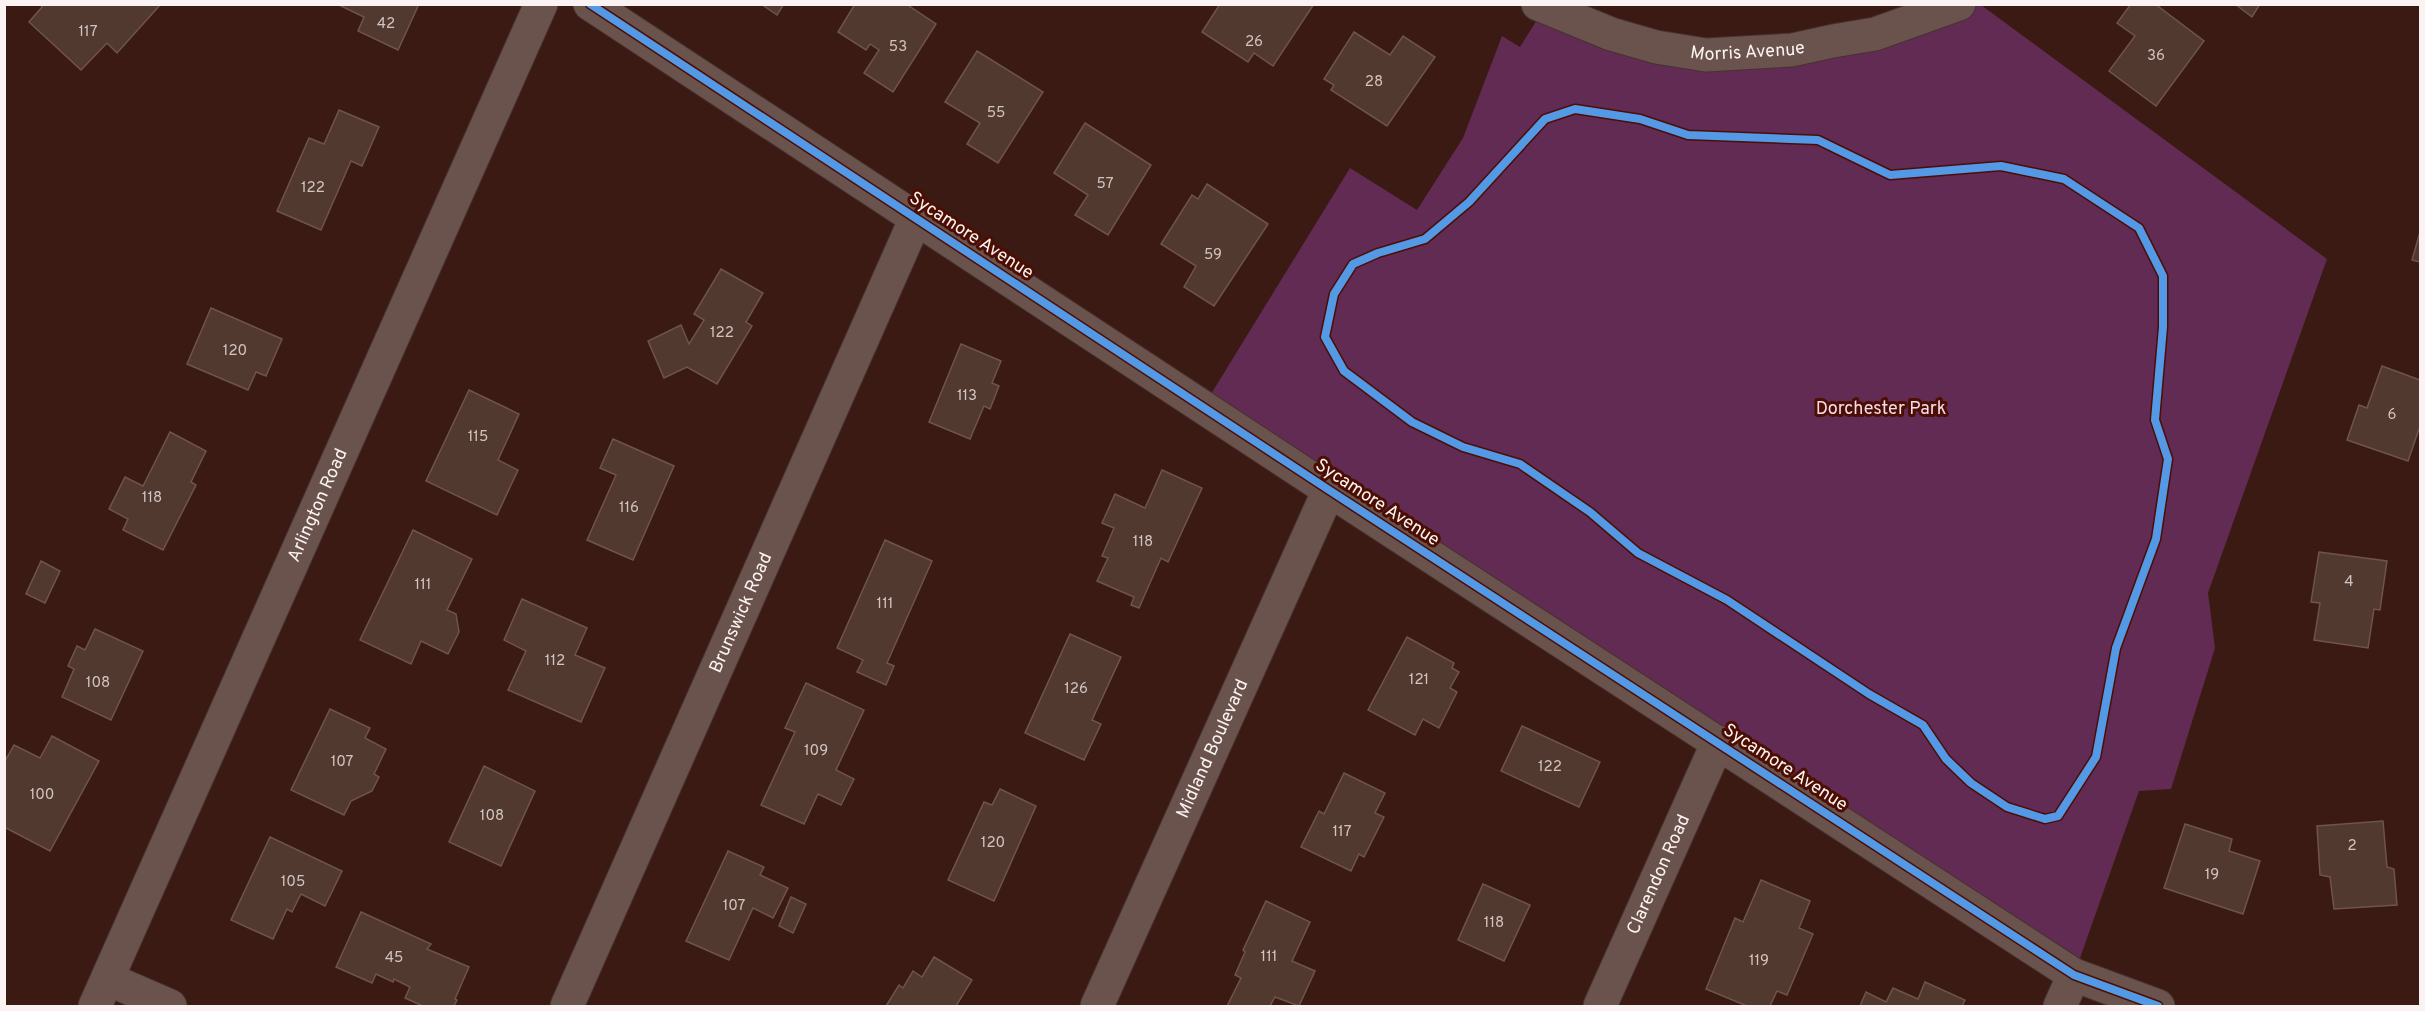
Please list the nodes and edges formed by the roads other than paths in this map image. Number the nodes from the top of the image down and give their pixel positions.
1 (541, 4) edge
2 (590, 4) edge
3 (1538, 4) edge
4 (1959, 4) edge
5 (916, 218) junction
6 (1329, 490) junction
7 (1718, 742) junction
8 (2074, 975) junction
9 (101, 993) edge
10 (170, 1006) edge
11 (567, 1006) edge
12 (1097, 1006) edge
13 (1600, 1006) edge
14 (2060, 1006) edge
15 (2158, 1006) edge

1 - 9 street, Arlington Road
2 - 5 street, Sycamore Avenue
3 - 4 street, Morris Avenue
5 - 6 street, Sycamore Avenue
5 - 11 street, Brunswick Road
6 - 7 street, Sycamore Avenue
6 - 12 street, Midland Boulevard
7 - 8 street, Sycamore Avenue
7 - 13 street, Clarendon Road
8 - 14 street
8 - 15 street, Sycamore Avenue
9 - 10 street

